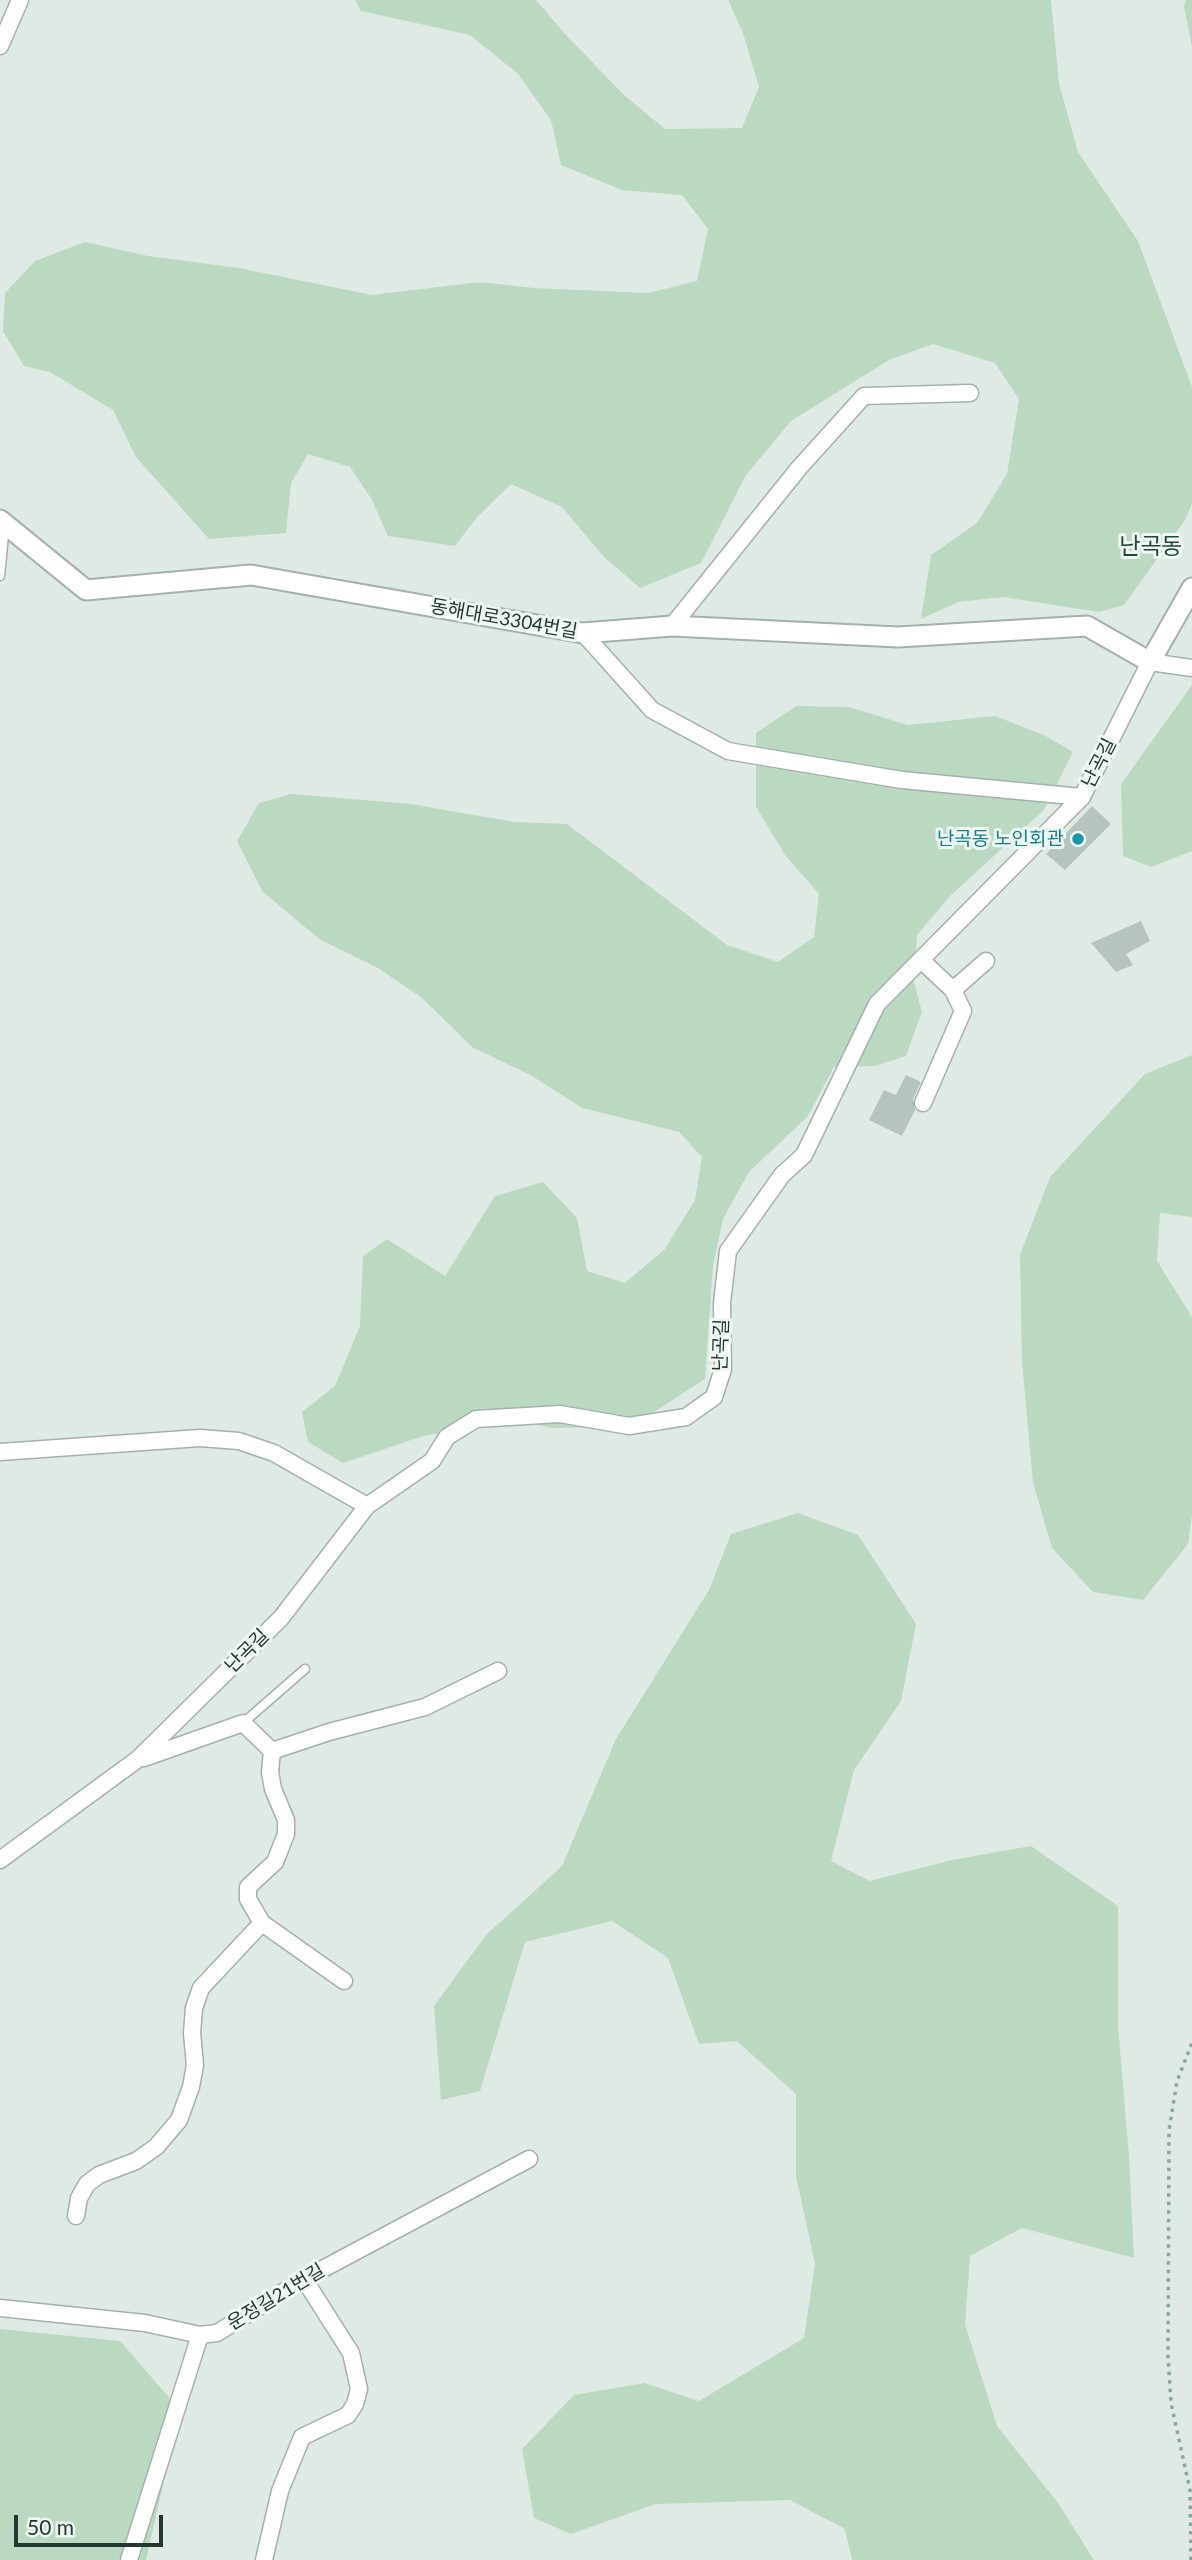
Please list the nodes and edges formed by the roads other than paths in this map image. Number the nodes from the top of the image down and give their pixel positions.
1 (20, 0) edge
2 (0, 46) edge
3 (970, 393) dead end
4 (2, 522) edge
5 (0, 576) edge
6 (1192, 588) edge
7 (672, 626) junction
8 (583, 633) junction
9 (1150, 662) junction
10 (1192, 668) edge
11 (1082, 797) junction
12 (920, 960) junction
13 (986, 961) dead end
14 (953, 990) junction
15 (923, 1104) dead end
16 (0, 1452) edge
17 (367, 1506) junction
18 (305, 1668) dead end
19 (498, 1671) dead end
20 (243, 1723) junction
21 (272, 1751) junction
22 (138, 1759) junction
23 (0, 1860) edge
24 (262, 1923) junction
25 (344, 1981) dead end
26 (528, 2159) dead end
27 (76, 2216) dead end
28 (304, 2279) junction
29 (0, 2308) edge
30 (200, 2335) junction
31 (129, 2560) edge
32 (264, 2560) edge

1 - 2 street
3 - 7 street
4 - 5 lane
4 - 8 street, 동해대로3304번길
6 - 9 street, 난곡길
7 - 8 street, 동해대로3304번길
7 - 9 street, 동해대로3304번길
8 - 11 street
9 - 10 street
9 - 11 street, 난곡길
11 - 12 street, 난곡길
12 - 14 street
12 - 17 street, 난곡길
13 - 14 street
14 - 15 street
16 - 17 street
17 - 22 street, 난곡길
18 - 20 lane
19 - 21 street
20 - 21 street
20 - 22 street
21 - 24 street
22 - 23 street, 난곡길
24 - 25 street
24 - 27 street
26 - 28 street, 운정길21번길
28 - 30 street, 운정길21번길
28 - 32 street
29 - 30 street
30 - 31 street

